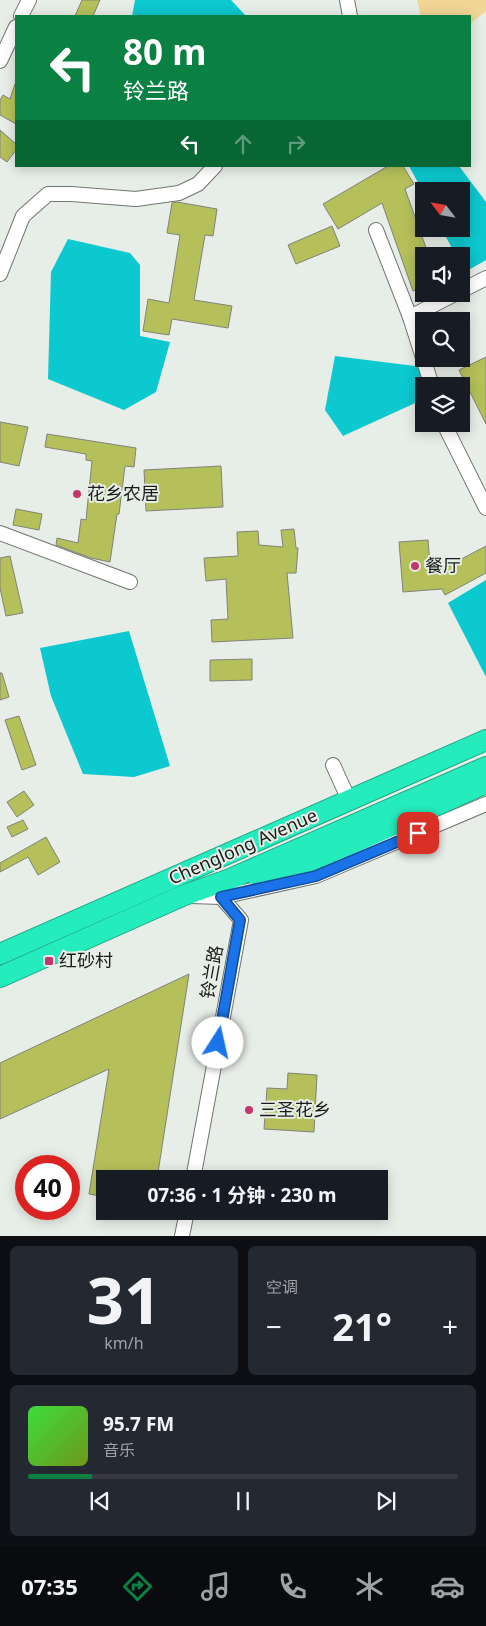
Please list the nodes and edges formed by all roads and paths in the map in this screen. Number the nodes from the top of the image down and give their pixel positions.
1 (29, 0) edge
2 (347, 0) edge
3 (22, 15) edge
4 (350, 15) edge
5 (15, 29) edge
6 (0, 61) edge
7 (214, 167) edge
8 (376, 230) dead end
9 (0, 274) edge
10 (486, 278) edge
11 (470, 286) edge
12 (440, 302) edge
13 (410, 317) junction
14 (429, 377) edge
15 (448, 432) edge
16 (486, 508) edge
17 (0, 534) edge
18 (130, 582) dead end
19 (486, 740) edge
20 (333, 765) dead end
21 (486, 767) edge
22 (486, 783) edge
23 (349, 800) junction
24 (486, 804) edge
25 (230, 879) junction
26 (182, 896) junction
27 (221, 897) junction
28 (0, 954) edge
29 (0, 977) edge
30 (195, 1170) edge
31 (185, 1220) edge
32 (182, 1236) edge

1 - 3 street
2 - 4 street
5 - 6 street
7 - 9 street
8 - 13 street
10 - 11 street
12 - 13 street
13 - 14 street
15 - 16 street
17 - 18 street
19 - 23 highway, Chenglong Avenue
20 - 23 street
21 - 25 highway, Chenglong Avenue
22 - 25 highway
23 - 28 highway, Chenglong Avenue
24 - 27 street
25 - 26 highway, Chenglong Avenue
26 - 27 street
26 - 29 highway, Chenglong Avenue
27 - 30 street, 铃兰路
31 - 32 street

